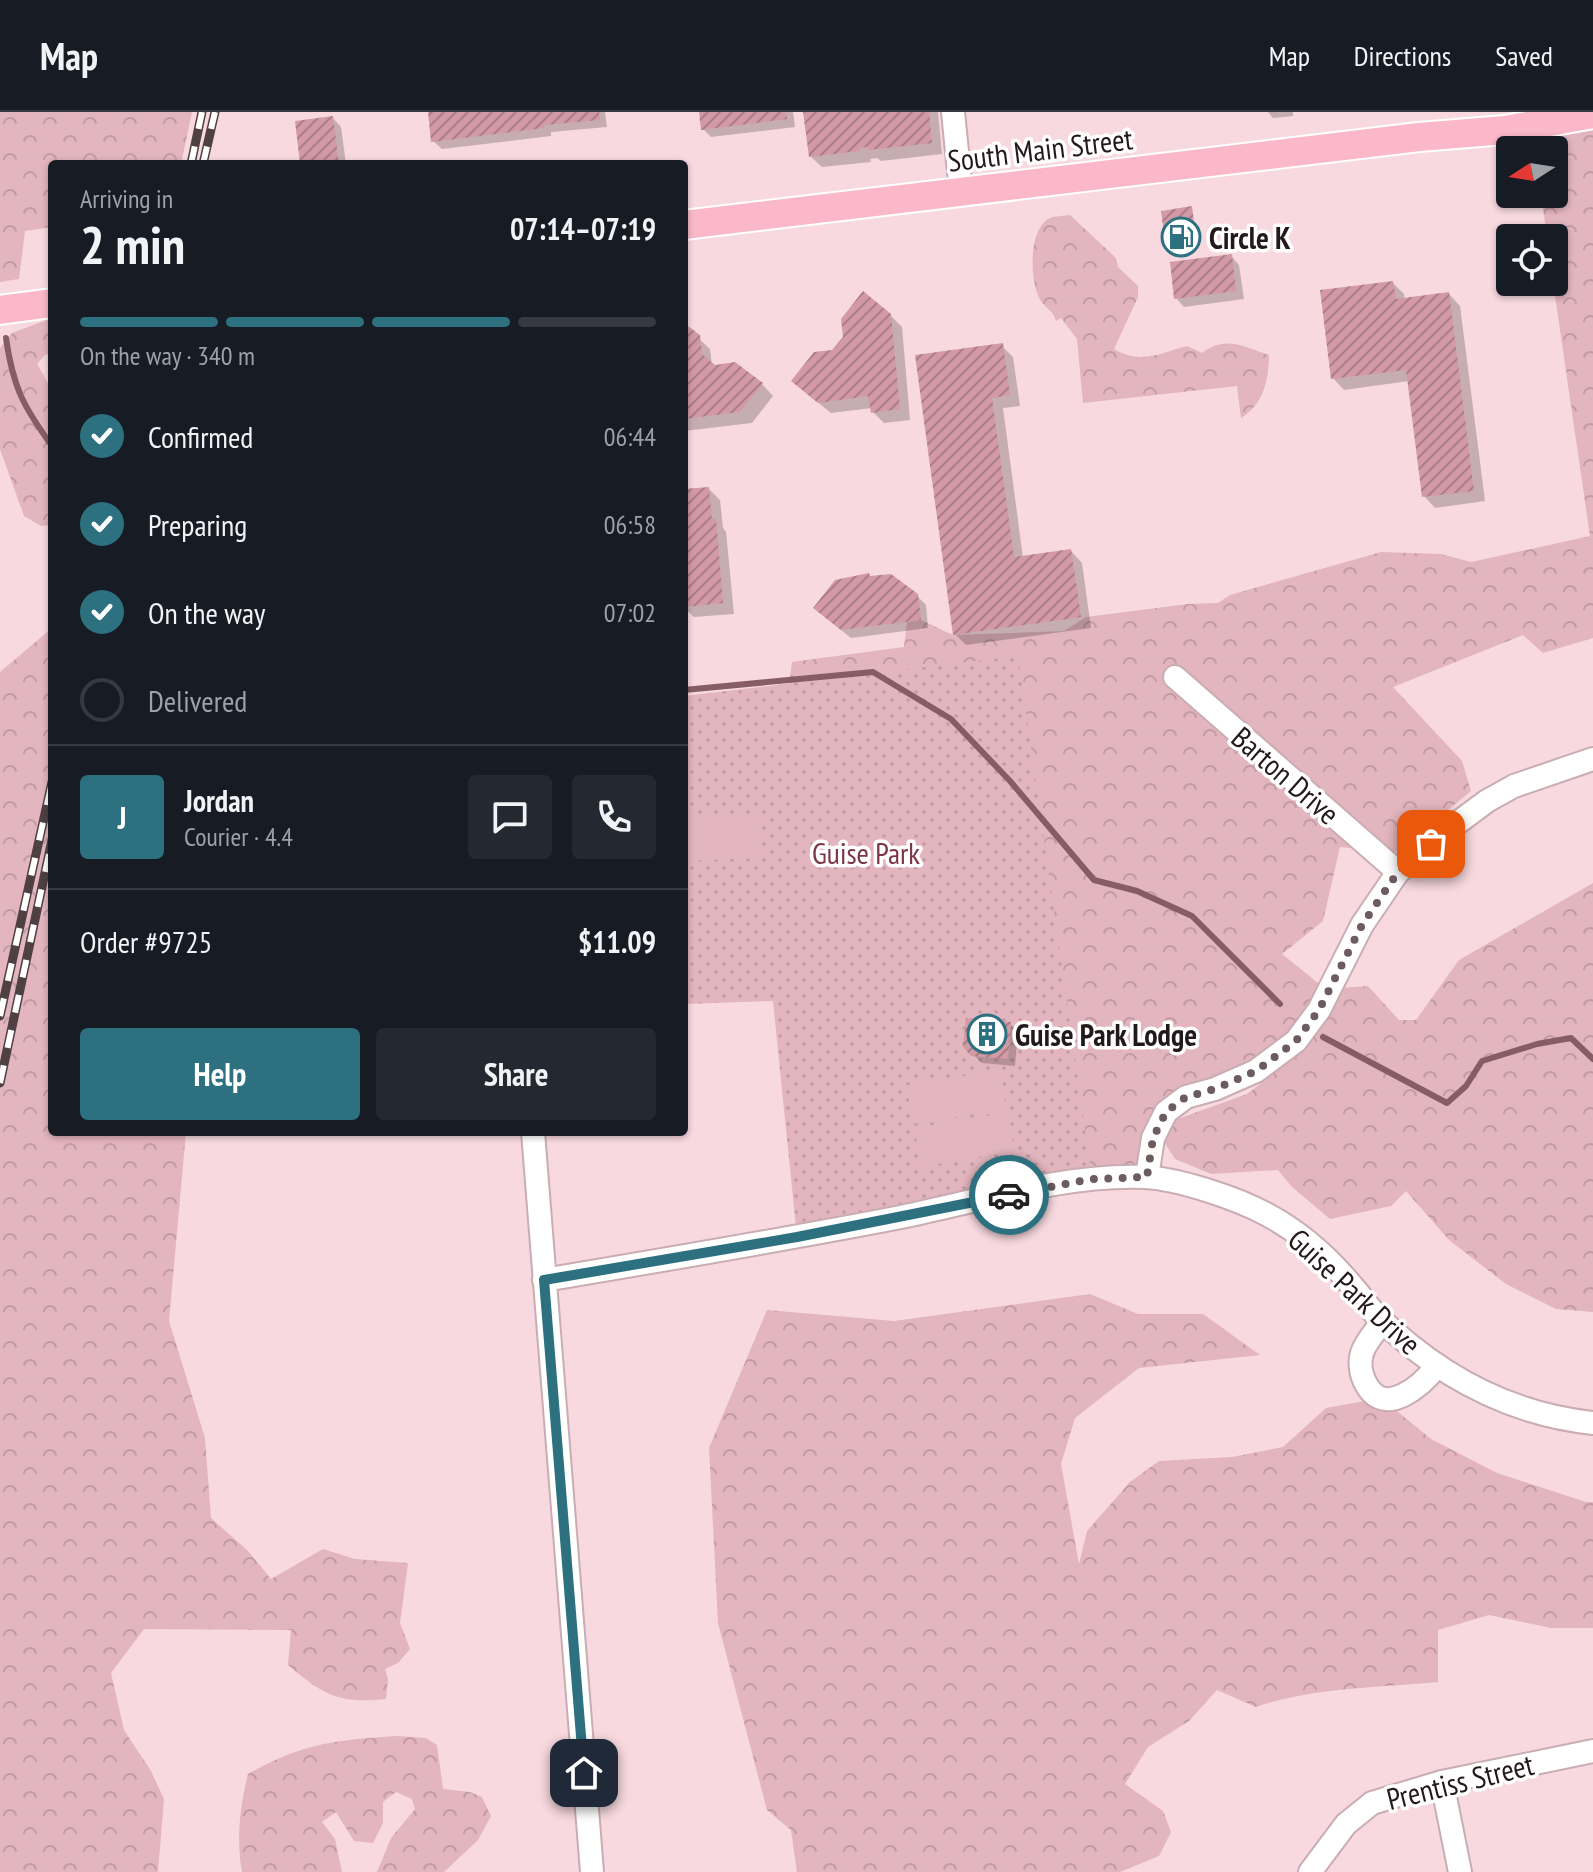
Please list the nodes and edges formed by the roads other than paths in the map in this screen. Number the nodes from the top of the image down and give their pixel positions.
1 (953, 112) edge
2 (1593, 114) edge
3 (1557, 116) edge
4 (961, 192) junction
5 (688, 225) edge
6 (48, 304) edge
7 (0, 310) edge
8 (1175, 677) dead end
9 (1593, 759) edge
10 (1398, 872) junction
11 (533, 1136) edge
12 (1147, 1177) junction
13 (544, 1280) junction
14 (1383, 1321) junction
15 (1437, 1366) junction
16 (1593, 1423) edge
17 (1593, 1751) edge
18 (1442, 1782) junction
19 (592, 1872) edge
20 (1310, 1872) edge
21 (1460, 1872) edge

1 - 4 street
2 - 3 main road, South Main Street
3 - 4 main road, South Main Street
4 - 5 main road, South Main Street
6 - 7 main road
8 - 10 street, Barton Drive
9 - 10 street
10 - 12 street
11 - 13 street
12 - 13 street, Guise Park Drive
12 - 14 street, Guise Park Drive
13 - 19 street
14 - 15 street, Guise Park Drive
14 - 15 street
15 - 16 street, Guise Park Drive
17 - 18 street, Prentiss Street
18 - 20 street, Prentiss Street
18 - 21 street

